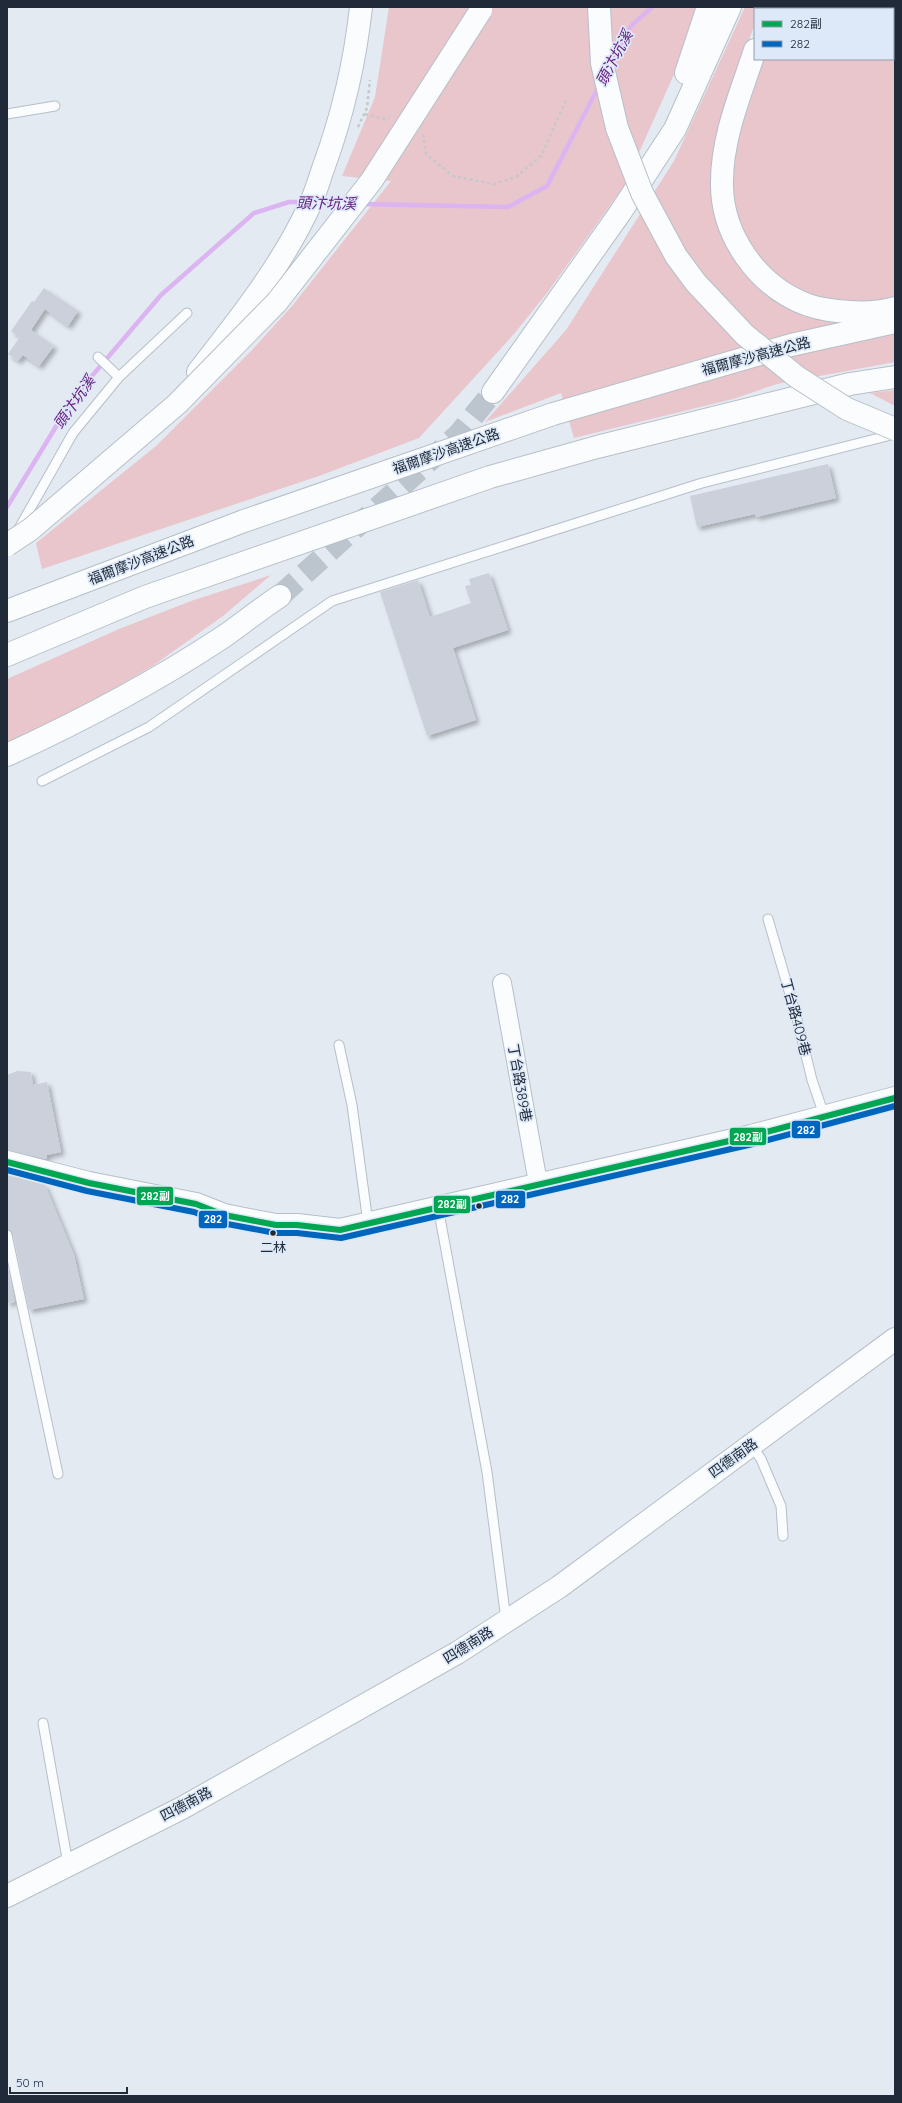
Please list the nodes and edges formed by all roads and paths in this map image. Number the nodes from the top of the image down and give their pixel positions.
1 (361, 7) edge
2 (483, 7) edge
3 (599, 7) edge
4 (708, 7) edge
5 (730, 7) edge
6 (754, 53) edge
7 (566, 100) dead end
8 (55, 106) dead end
9 (7, 114) edge
10 (418, 131) dead end
11 (620, 213) junction
12 (895, 308) edge
13 (187, 313) dead end
14 (895, 322) edge
15 (98, 357) dead end
16 (119, 377) junction
17 (895, 377) edge
18 (493, 392) tunnel mouth
19 (177, 404) junction
20 (895, 429) edge
21 (895, 434) edge
22 (7, 545) edge
23 (7, 555) edge
24 (280, 596) tunnel mouth
25 (13, 608) edge
26 (16, 650) edge
27 (7, 755) edge
28 (42, 781) dead end
29 (768, 919) dead end
30 (502, 983) dead end
31 (339, 1046) dead end
32 (895, 1098) edge
33 (824, 1115) junction
34 (7, 1162) edge
35 (538, 1183) junction
36 (438, 1207) junction
37 (368, 1223) junction
38 (7, 1235) edge
39 (895, 1339) edge
40 (751, 1444) junction
41 (58, 1474) dead end
42 (783, 1536) dead end
43 (506, 1622) junction
44 (43, 1724) dead end
45 (68, 1864) junction
46 (7, 1896) edge

1 - 19 main road, bridge
2 - 19 main road, bridge
3 - 20 main road, bridge
4 - 11 main road
5 - 11 main road
6 - 12 main road
7 - 10 path
8 - 9 lane
11 - 18 main road
13 - 16 lane
14 - 25 main road, 福爾摩沙高速公路
15 - 16 lane
16 - 23 lane
17 - 26 main road
19 - 22 main road, bridge
21 - 28 lane
24 - 27 main road
29 - 33 lane, 丁台路409巷
30 - 35 street, 丁台路389巷
31 - 37 lane
32 - 33 main road
33 - 35 main road
34 - 37 main road
35 - 36 main road
36 - 37 main road
36 - 43 lane
38 - 41 lane
39 - 40 main road, 四德南路
40 - 42 lane
40 - 43 main road, 四德南路
43 - 45 main road, 四德南路
44 - 45 lane
45 - 46 main road, 四德南路

